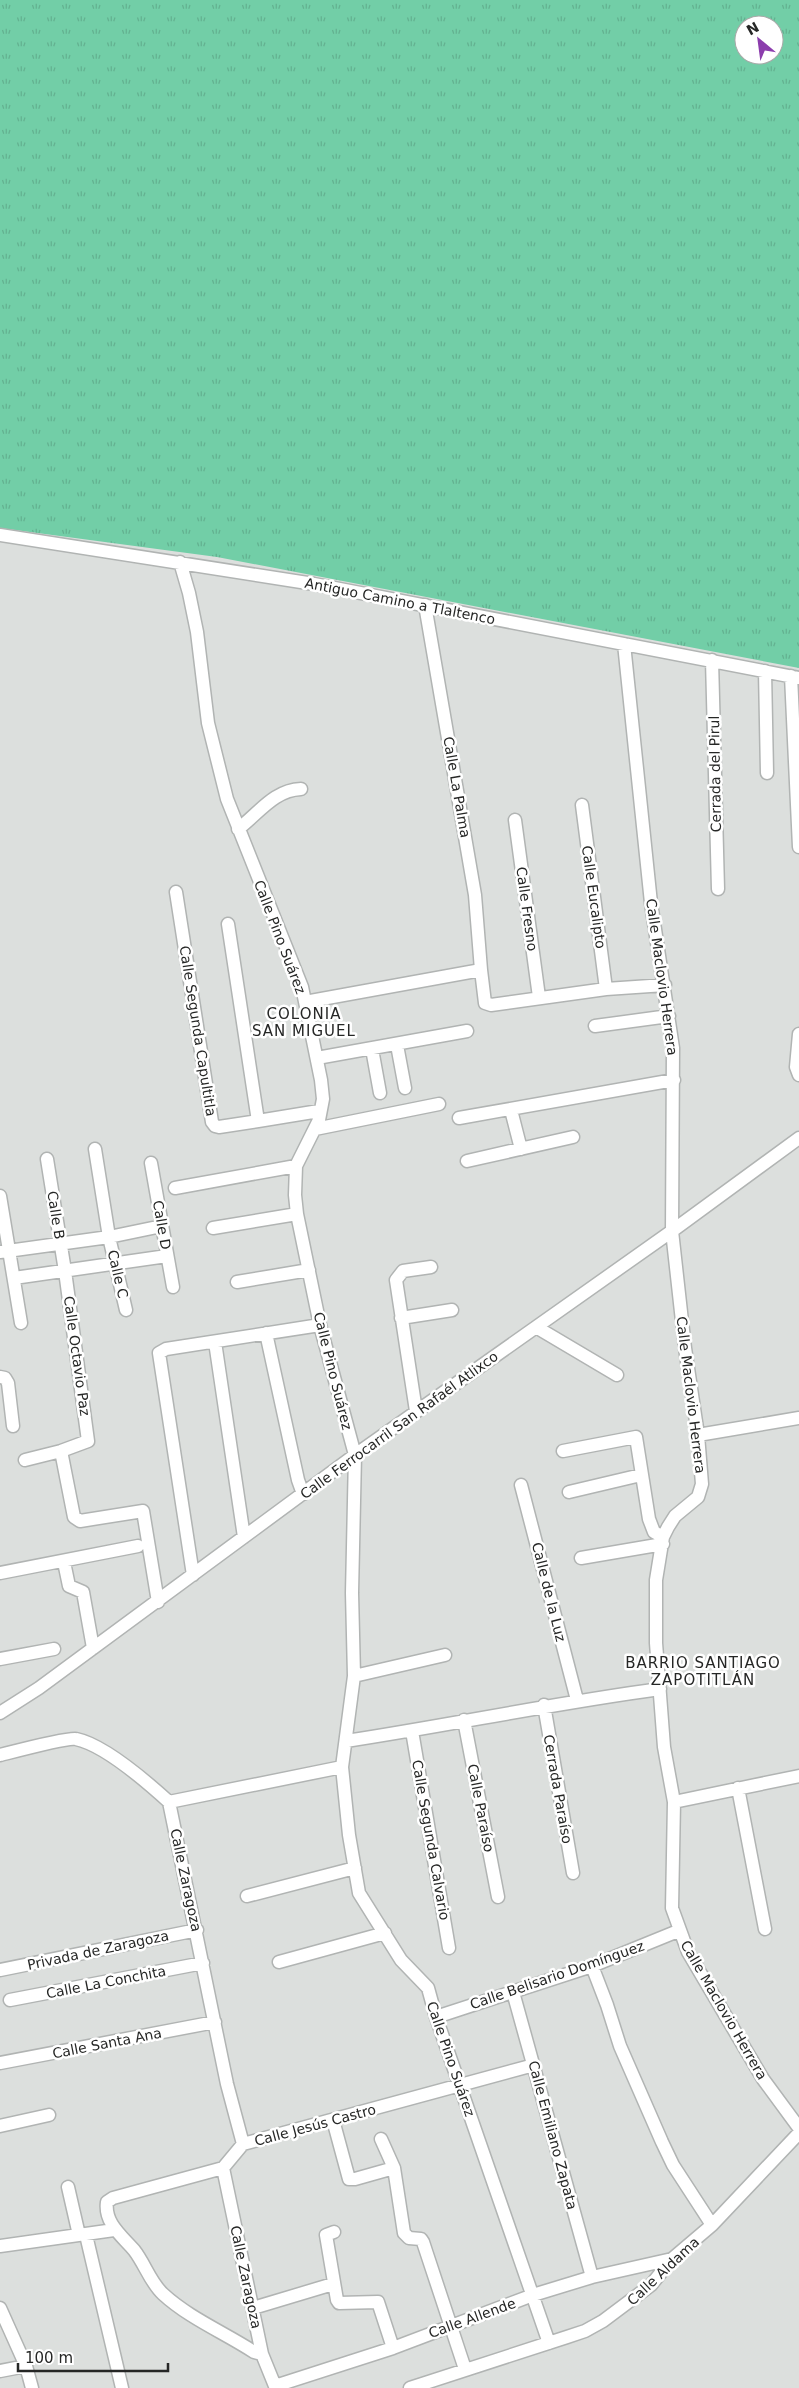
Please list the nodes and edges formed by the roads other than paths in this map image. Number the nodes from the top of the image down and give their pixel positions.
1 (0, 535) edge
2 (180, 562) junction
3 (425, 605) junction
4 (624, 644) junction
5 (712, 660) junction
6 (765, 671) junction
7 (795, 677) edge
8 (767, 773) dead end
9 (302, 789) dead end
10 (582, 804) dead end
11 (515, 820) dead end
12 (238, 829) junction
13 (799, 847) edge
14 (718, 889) dead end
15 (176, 892) dead end
16 (228, 924) dead end
17 (481, 970) junction
18 (664, 985) junction
19 (606, 989) junction
20 (539, 997) junction
21 (305, 1002) junction
22 (669, 1016) junction
23 (595, 1026) dead end
24 (467, 1031) dead end
25 (799, 1034) edge
26 (397, 1045) junction
27 (372, 1049) junction
28 (318, 1058) junction
29 (798, 1074) edge
30 (674, 1080) junction
31 (405, 1088) dead end
32 (380, 1093) dead end
33 (439, 1104) dead end
34 (511, 1110) junction
35 (320, 1112) junction
36 (459, 1118) dead end
37 (258, 1121) junction
38 (315, 1129) junction
39 (573, 1136) dead end
40 (799, 1138) edge
41 (95, 1149) dead end
42 (520, 1149) junction
43 (47, 1159) dead end
44 (466, 1161) dead end
45 (151, 1162) dead end
46 (296, 1166) junction
47 (175, 1188) dead end
48 (0, 1196) edge
49 (296, 1214) junction
50 (162, 1226) junction
51 (213, 1228) dead end
52 (672, 1231) junction
53 (109, 1237) junction
54 (60, 1242) junction
55 (5, 1251) edge
56 (167, 1256) junction
57 (116, 1265) junction
58 (431, 1267) dead end
59 (309, 1270) junction
60 (65, 1271) junction
61 (14, 1278) junction
62 (237, 1282) dead end
63 (173, 1287) dead end
64 (126, 1310) dead end
65 (452, 1310) dead end
66 (401, 1318) junction
67 (21, 1323) dead end
68 (320, 1325) junction
69 (536, 1327) junction
70 (266, 1333) junction
71 (215, 1342) junction
72 (617, 1375) dead end
73 (0, 1377) edge
74 (416, 1412) junction
75 (799, 1418) edge
76 (13, 1426) dead end
77 (698, 1435) junction
78 (61, 1451) junction
79 (563, 1451) dead end
80 (355, 1455) junction
81 (25, 1460) dead end
82 (641, 1475) junction
83 (521, 1485) dead end
84 (569, 1492) dead end
85 (303, 1494) junction
86 (244, 1538) junction
87 (663, 1541) junction
88 (138, 1546) dead end
89 (581, 1558) dead end
90 (64, 1562) junction
91 (0, 1573) edge
92 (192, 1576) junction
93 (158, 1602) junction
94 (93, 1648) junction
95 (54, 1649) dead end
96 (445, 1655) dead end
97 (0, 1659) edge
98 (354, 1676) junction
99 (660, 1689) junction
100 (576, 1700) junction
101 (544, 1705) junction
102 (0, 1713) edge
103 (464, 1720) junction
104 (412, 1731) junction
105 (346, 1741) junction
106 (0, 1755) edge
107 (342, 1767) junction
108 (799, 1776) edge
109 (738, 1788) junction
110 (169, 1802) junction
111 (674, 1802) junction
112 (354, 1868) junction
113 (573, 1873) dead end
114 (247, 1896) dead end
115 (498, 1897) dead end
116 (765, 1929) dead end
117 (197, 1930) junction
118 (678, 1931) junction
119 (385, 1933) junction
120 (450, 1948) dead end
121 (279, 1962) dead end
122 (203, 1963) junction
123 (592, 1966) junction
124 (0, 1970) edge
125 (513, 1992) junction
126 (10, 2000) dead end
127 (436, 2018) junction
128 (215, 2022) junction
129 (0, 2064) edge
130 (534, 2065) junction
131 (461, 2086) junction
132 (49, 2116) dead end
133 (333, 2120) junction
134 (0, 2126) edge
135 (799, 2128) edge
136 (799, 2133) edge
137 (381, 2139) dead end
138 (243, 2144) junction
139 (223, 2168) junction
140 (394, 2168) junction
141 (68, 2186) dead end
142 (712, 2225) junction
143 (114, 2230) junction
144 (334, 2232) dead end
145 (82, 2235) junction
146 (0, 2246) edge
147 (672, 2259) junction
148 (592, 2278) junction
149 (333, 2284) junction
150 (533, 2296) junction
151 (0, 2308) edge
152 (253, 2308) junction
153 (450, 2327) junction
154 (549, 2343) junction
155 (393, 2348) junction
156 (262, 2354) junction
157 (26, 2366) junction
158 (465, 2369) junction
159 (0, 2371) edge
160 (275, 2386) joint
161 (32, 2388) edge
162 (122, 2388) edge
163 (410, 2388) edge

1 - 2 street, Antiguo Camino a Tlaltenco
2 - 3 street, Antiguo Camino a Tlaltenco
2 - 12 street, Calle Pino Suárez
3 - 4 street, Antiguo Camino a Tlaltenco
3 - 17 street, Calle La Palma
4 - 5 street, Antiguo Camino a Tlaltenco
4 - 18 street, Calle Maclovio Herrera
5 - 6 street, Antiguo Camino a Tlaltenco
5 - 14 street, Cerrada del Pirul
6 - 7 street, Antiguo Camino a Tlaltenco
6 - 8 street
7 - 13 street
9 - 12 street
10 - 19 street, Calle Eucalipto
11 - 20 street, Calle Fresno
12 - 21 street, Calle Pino Suárez
15 - 37 street, Calle Segunda Capultitla
16 - 37 street
17 - 20 street, Calle La Palma
17 - 21 street
18 - 19 street
18 - 22 street, Calle Maclovio Herrera
19 - 20 street
21 - 28 street, Calle Pino Suárez
22 - 23 street
22 - 30 street, Calle Maclovio Herrera
24 - 26 street
25 - 29 street
26 - 27 street
26 - 31 street
27 - 28 street
27 - 32 street
28 - 35 street, Calle Pino Suárez
30 - 34 street
30 - 52 street, Calle Maclovio Herrera
33 - 38 street
34 - 36 street
34 - 42 street
35 - 37 street, Calle Segunda Capultitla
35 - 38 street, Calle Pino Suárez
38 - 46 street, Calle Pino Suárez
39 - 42 street
40 - 52 street, Calle Ferrocarril San Rafaél Atlixco
41 - 53 street, Calle C
42 - 44 street
43 - 54 street, Calle B
45 - 50 street, Calle D
46 - 47 street
46 - 49 street, Calle Pino Suárez
48 - 55 street
49 - 51 street
49 - 59 street, Calle Pino Suárez
50 - 53 street
50 - 56 street, Calle D
52 - 69 street, Calle Ferrocarril San Rafaél Atlixco
52 - 77 street, Calle Maclovio Herrera
53 - 54 street
53 - 57 street, Calle C
54 - 55 street
54 - 60 street, Calle B
55 - 61 street
56 - 57 street
56 - 63 street, Calle D
57 - 60 street
57 - 64 street, Calle C
58 - 66 street
59 - 62 street
59 - 68 street, Calle Pino Suárez
60 - 61 street
60 - 78 street, Calle Octavio Paz
61 - 67 street
65 - 66 street
66 - 74 street
68 - 70 street
68 - 80 street, Calle Pino Suárez
69 - 72 street
69 - 74 street, Calle Ferrocarril San Rafaél Atlixco
70 - 71 street
70 - 85 street
71 - 86 street
71 - 92 street
73 - 76 street
74 - 80 street, Calle Ferrocarril San Rafaél Atlixco
75 - 77 street
77 - 87 street, Calle Maclovio Herrera
78 - 81 street
78 - 93 street
79 - 82 street
80 - 85 street, Calle Ferrocarril San Rafaél Atlixco
80 - 98 street, Calle Pino Suárez
82 - 84 street
82 - 87 street
83 - 100 street, Calle de la Luz
85 - 86 street, Calle Ferrocarril San Rafaél Atlixco
86 - 92 street, Calle Ferrocarril San Rafaél Atlixco
87 - 89 street
87 - 99 street, Calle Maclovio Herrera
88 - 90 street
90 - 91 street
90 - 94 street
92 - 93 street, Calle Ferrocarril San Rafaél Atlixco
93 - 94 street, Calle Ferrocarril San Rafaél Atlixco
94 - 102 street, Calle Ferrocarril San Rafaél Atlixco
95 - 97 street
96 - 98 street
98 - 105 street, Calle Pino Suárez
99 - 100 street
99 - 111 street, Calle Maclovio Herrera
100 - 101 street
101 - 103 street
101 - 113 street, Cerrada Paraíso
103 - 104 street
103 - 115 street, Calle Paraíso
104 - 105 street
104 - 120 street, Calle Segunda Calvario
105 - 107 street, Calle Pino Suárez
106 - 110 street
107 - 110 street
107 - 112 street, Calle Pino Suárez
108 - 109 street
109 - 111 street
109 - 116 street
110 - 117 street, Calle Zaragoza
111 - 118 street, Calle Maclovio Herrera
112 - 114 street
112 - 119 street, Calle Pino Suárez
117 - 122 street, Calle Zaragoza
117 - 124 street, Privada de Zaragoza
118 - 123 street, Calle Belisario Domínguez
118 - 135 street, Calle Maclovio Herrera
119 - 121 street
119 - 127 street, Calle Pino Suárez
122 - 126 street, Calle La Conchita
122 - 128 street, Calle Zaragoza
123 - 125 street, Calle Belisario Domínguez
123 - 142 street
125 - 127 street, Calle Belisario Domínguez
125 - 130 street, Calle Emiliano Zapata
127 - 131 street, Calle Pino Suárez
128 - 129 street, Calle Santa Ana
128 - 138 street, Calle Zaragoza
130 - 131 street, Calle Jesús Castro
130 - 148 street, Calle Emiliano Zapata
131 - 133 street, Calle Jesús Castro
131 - 150 street, Calle Pino Suárez
132 - 134 street
133 - 138 street, Calle Jesús Castro
133 - 140 street
136 - 142 street, Calle Aldama
137 - 140 street
138 - 139 street, Calle Jesús Castro
139 - 143 street
139 - 152 street, Calle Zaragoza
140 - 153 street
141 - 145 street
142 - 147 street, Calle Aldama
143 - 145 street
143 - 156 street
144 - 149 street
145 - 146 street
145 - 162 street
147 - 148 street, Calle Allende
147 - 154 street, Calle Aldama
148 - 150 street, Calle Allende
149 - 152 street
149 - 155 street
150 - 153 street, Calle Allende
150 - 154 street, Calle Pino Suárez
151 - 157 street
152 - 156 street, Calle Zaragoza
153 - 155 street, Calle Allende
153 - 158 street
154 - 158 street, Calle Aldama
155 - 160 street, Calle Allende
156 - 160 street, Calle Zaragoza
157 - 159 street
157 - 161 street
158 - 163 street, Calle Aldama

